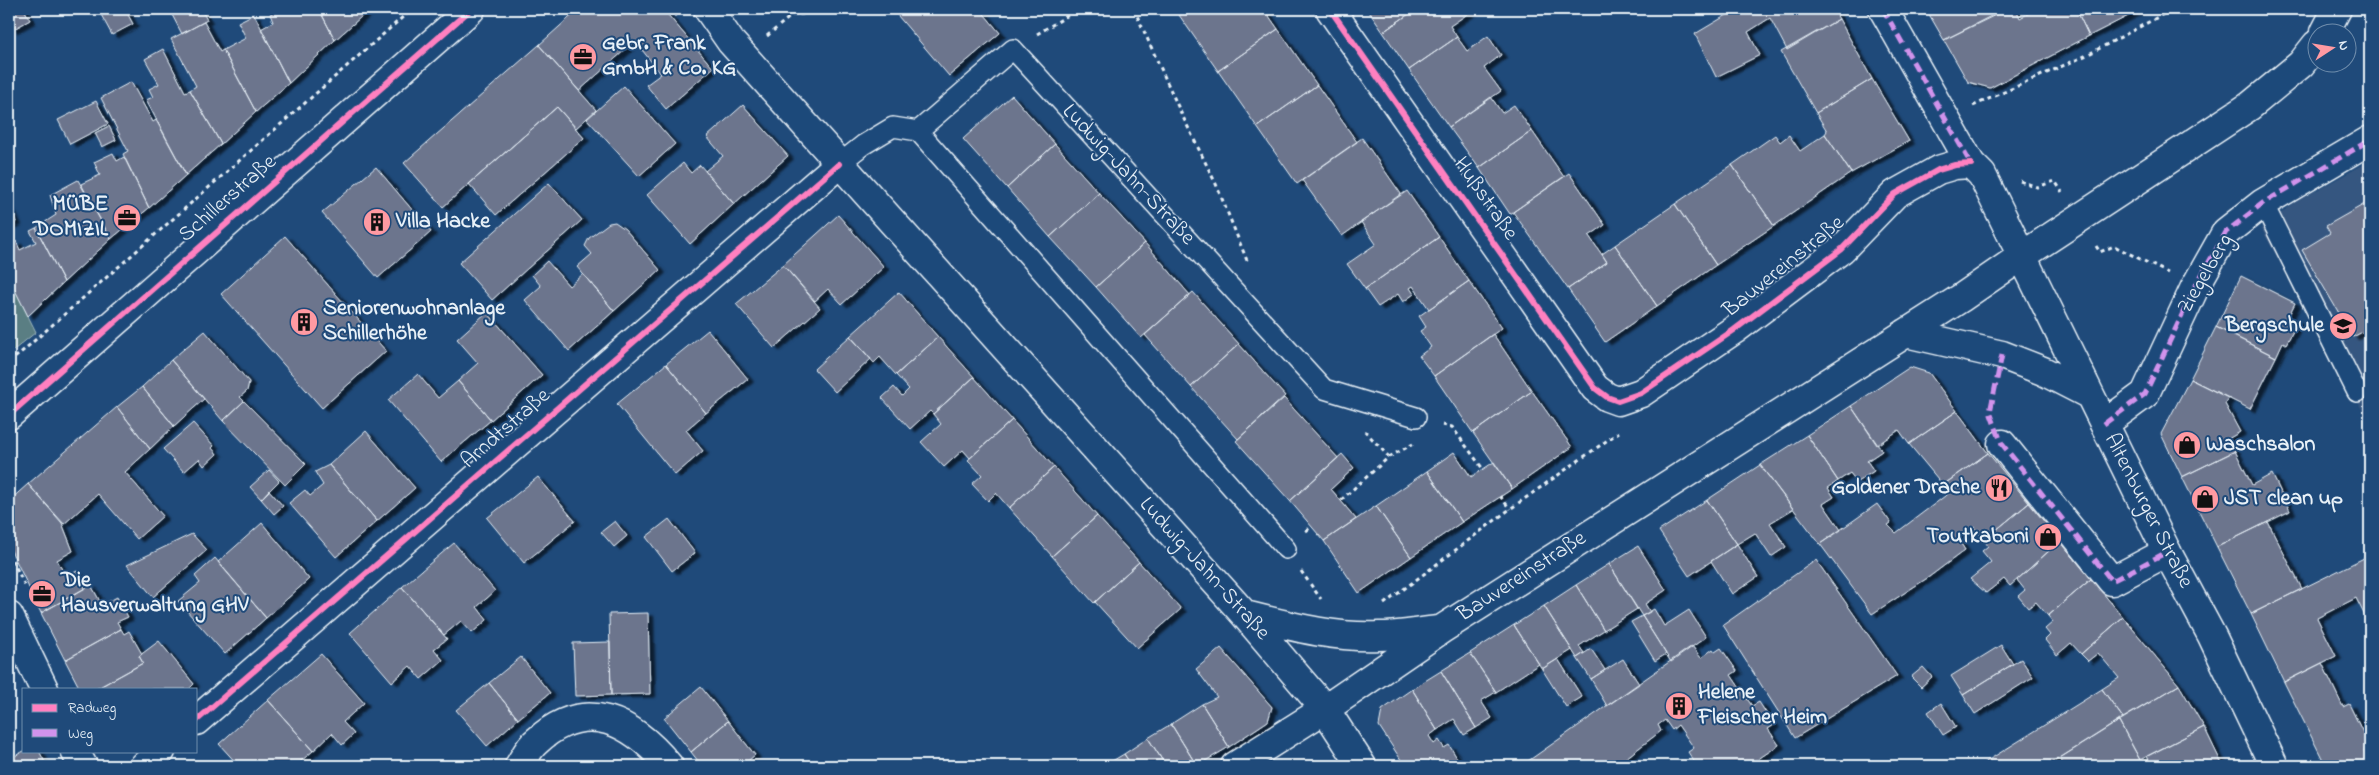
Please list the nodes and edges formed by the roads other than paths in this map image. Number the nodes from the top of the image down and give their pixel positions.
1 (471, 9) edge
2 (708, 9) edge
3 (1330, 9) edge
4 (1883, 9) edge
5 (2337, 9) edge
6 (2330, 22) edge
7 (2306, 58) edge
8 (918, 131) junction
9 (2370, 140) edge
10 (839, 164) junction
11 (1971, 164) junction
12 (2264, 203) junction
13 (2022, 256) junction
14 (1906, 333) junction
15 (2357, 392) dead end
16 (2088, 394) junction
17 (1618, 401) joint
18 (9, 415) edge
19 (1416, 417) road end
20 (2104, 424) junction
21 (2002, 444) dead end
22 (1286, 549) road end
23 (2167, 552) junction
24 (1245, 615) junction
25 (9, 616) edge
26 (1442, 629) junction
27 (44, 688) edge
28 (1325, 709) junction
29 (198, 719) edge
30 (76, 752) edge
31 (160, 752) edge
32 (83, 766) edge
33 (144, 766) edge
34 (519, 766) edge
35 (669, 766) edge
36 (1235, 766) edge
37 (1362, 766) edge
38 (2274, 766) edge

1 - 18 street, Schillerstraße
2 - 10 street, Ludwig-Jahn-Straße
3 - 17 street, Hußstraße
4 - 11 street
5 - 6 street
7 - 13 street
8 - 10 lane
8 - 19 lane, Ludwig-Jahn-Straße
8 - 22 lane
9 - 12 street, Ziegelberg
10 - 24 street, Ludwig-Jahn-Straße
10 - 29 street, Arndtstraße
11 - 13 street
11 - 17 street, Bauvereinstraße
12 - 15 lane
12 - 20 street, Ziegelberg
13 - 14 street, Bauvereinstraße
13 - 16 street, Altenburger Straße
14 - 16 street
14 - 26 street, Bauvereinstraße
16 - 20 street, Altenburger Straße
20 - 23 street, Altenburger Straße
21 - 23 street
23 - 38 street, Altenburger Straße
24 - 26 street, Bauvereinstraße
24 - 28 street, Ludwig-Jahn-Straße
25 - 27 street
26 - 28 street, Bauvereinstraße
28 - 36 street, Bauvereinstraße
28 - 37 street, Ludwig-Jahn-Straße
30 - 32 street
31 - 33 street
34 - 35 street

